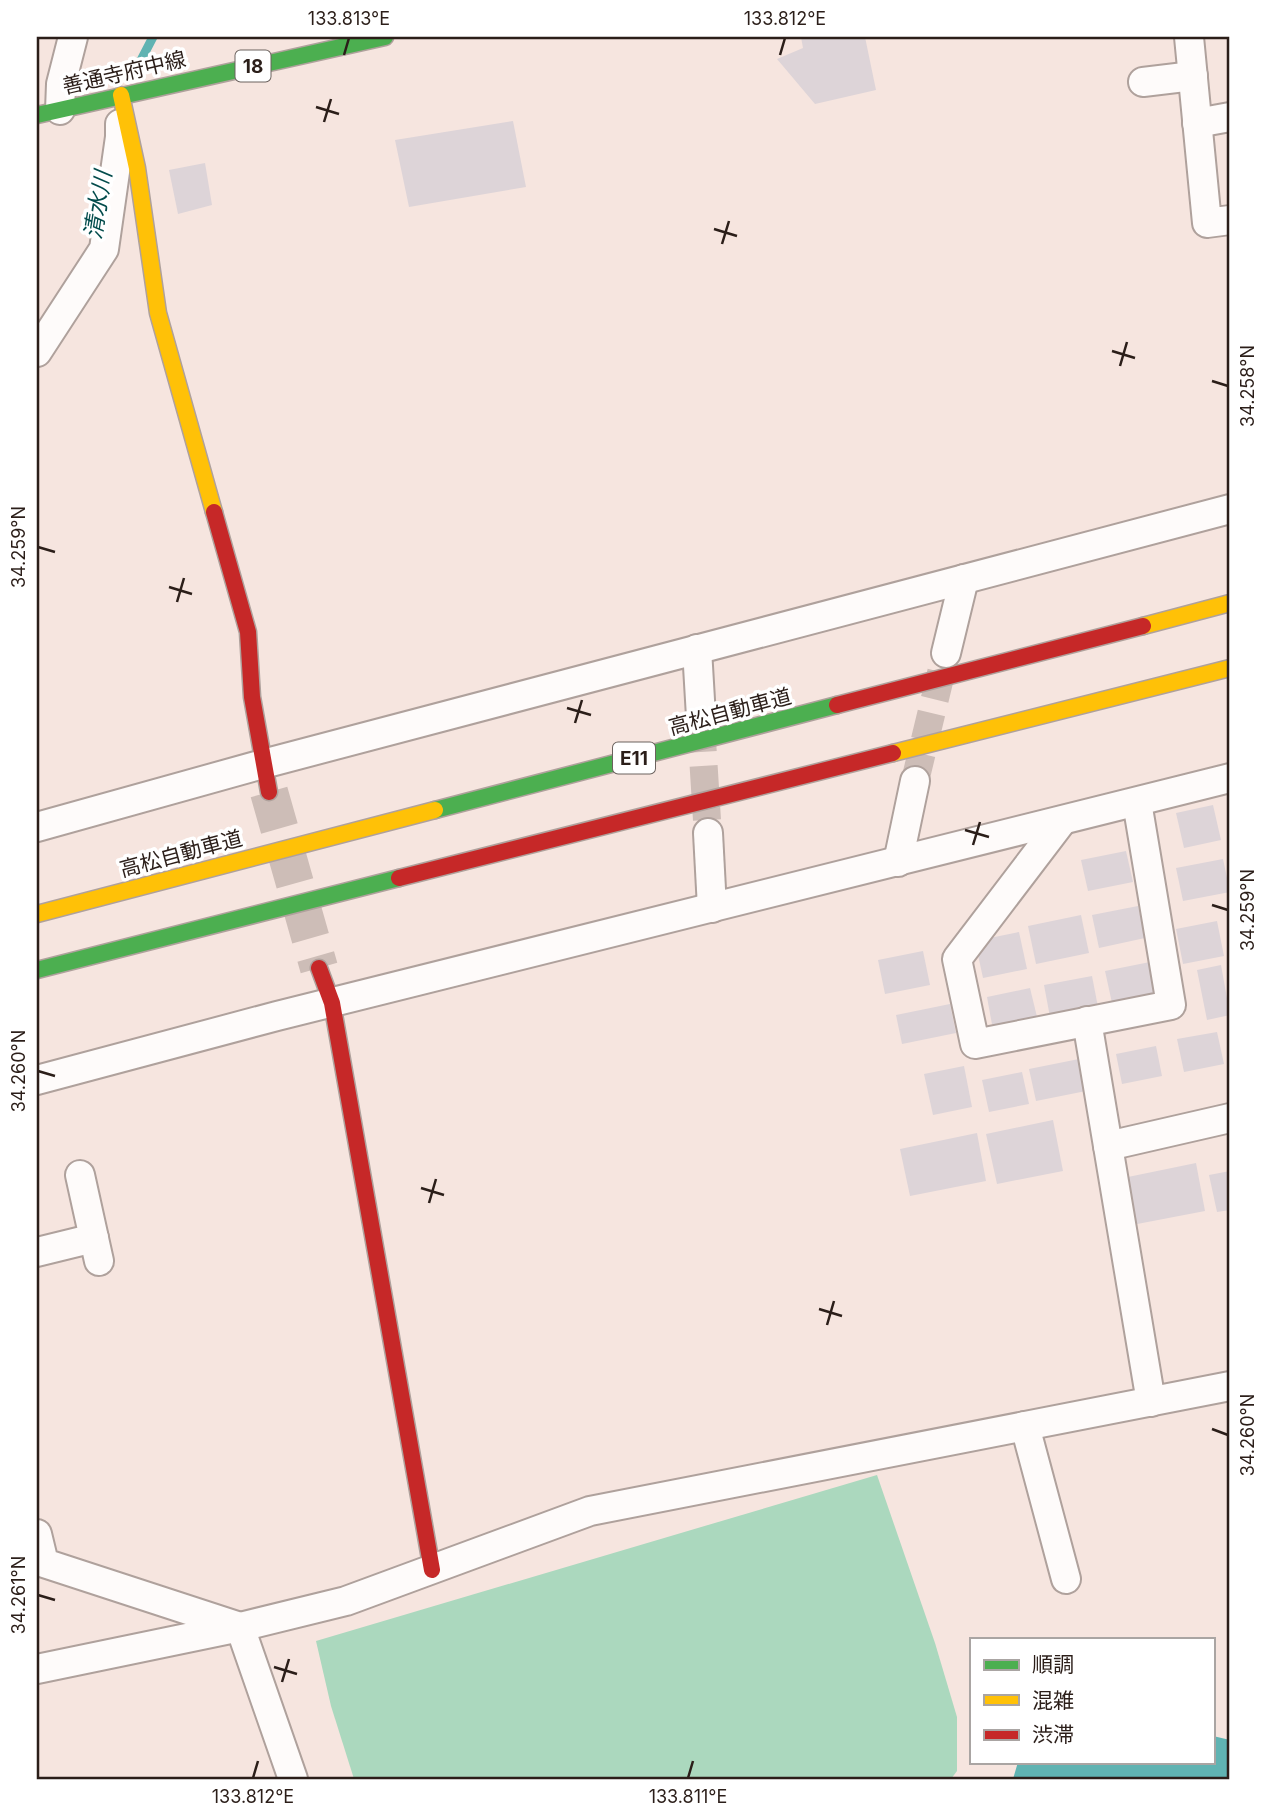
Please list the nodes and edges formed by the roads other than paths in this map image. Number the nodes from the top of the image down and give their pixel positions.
1 (73, 37) edge
2 (385, 37) edge
3 (1189, 37) edge
4 (1193, 76) junction
5 (1143, 82) dead end
6 (121, 95) junction
7 (48, 112) edge
8 (1230, 117) edge
9 (1197, 123) junction
10 (1230, 220) edge
11 (37, 352) edge
12 (1230, 509) edge
13 (964, 579) junction
14 (1230, 603) edge
15 (697, 649) junction
16 (946, 653) tunnel mouth
17 (1230, 668) edge
18 (701, 717) tunnel mouth
19 (263, 764) junction
20 (1230, 778) edge
21 (915, 781) tunnel mouth
22 (269, 792) tunnel mouth
23 (1137, 802) junction
24 (1062, 821) junction
25 (37, 827) edge
26 (708, 833) tunnel mouth
27 (898, 862) junction
28 (712, 908) junction
29 (37, 914) edge
30 (319, 968) tunnel mouth
31 (37, 970) edge
32 (332, 1003) junction
33 (1087, 1021) junction
34 (37, 1080) edge
35 (1230, 1118) edge
36 (1108, 1146) junction
37 (80, 1175) dead end
38 (37, 1252) edge
39 (1230, 1386) edge
40 (1151, 1402) junction
41 (1025, 1426) junction
42 (37, 1534) edge
43 (432, 1570) junction
44 (1066, 1579) dead end
45 (240, 1626) junction
46 (37, 1669) edge
47 (293, 1779) edge

1 - 7 street
2 - 6 main road, 善通寺府中線 / 18
3 - 4 street
4 - 5 street
4 - 9 street
6 - 7 main road, 善通寺府中線 / 18
6 - 11 street
6 - 19 main road
8 - 9 street
9 - 10 street
12 - 13 street
13 - 15 street
13 - 16 street
14 - 29 main road, 高松自動車道 / E11
15 - 18 street
15 - 19 street
17 - 31 main road
19 - 22 main road
19 - 25 street
20 - 23 street
21 - 27 street
23 - 24 street
23 - 33 street
24 - 27 street
24 - 33 street
26 - 28 street
27 - 28 street
28 - 32 street
30 - 32 main road
32 - 34 street
32 - 43 main road
33 - 36 street
35 - 36 street
36 - 40 street
37 - 38 street
39 - 40 street
40 - 41 street
41 - 43 street
41 - 44 street
42 - 45 street
43 - 45 street
45 - 46 street
45 - 47 street

